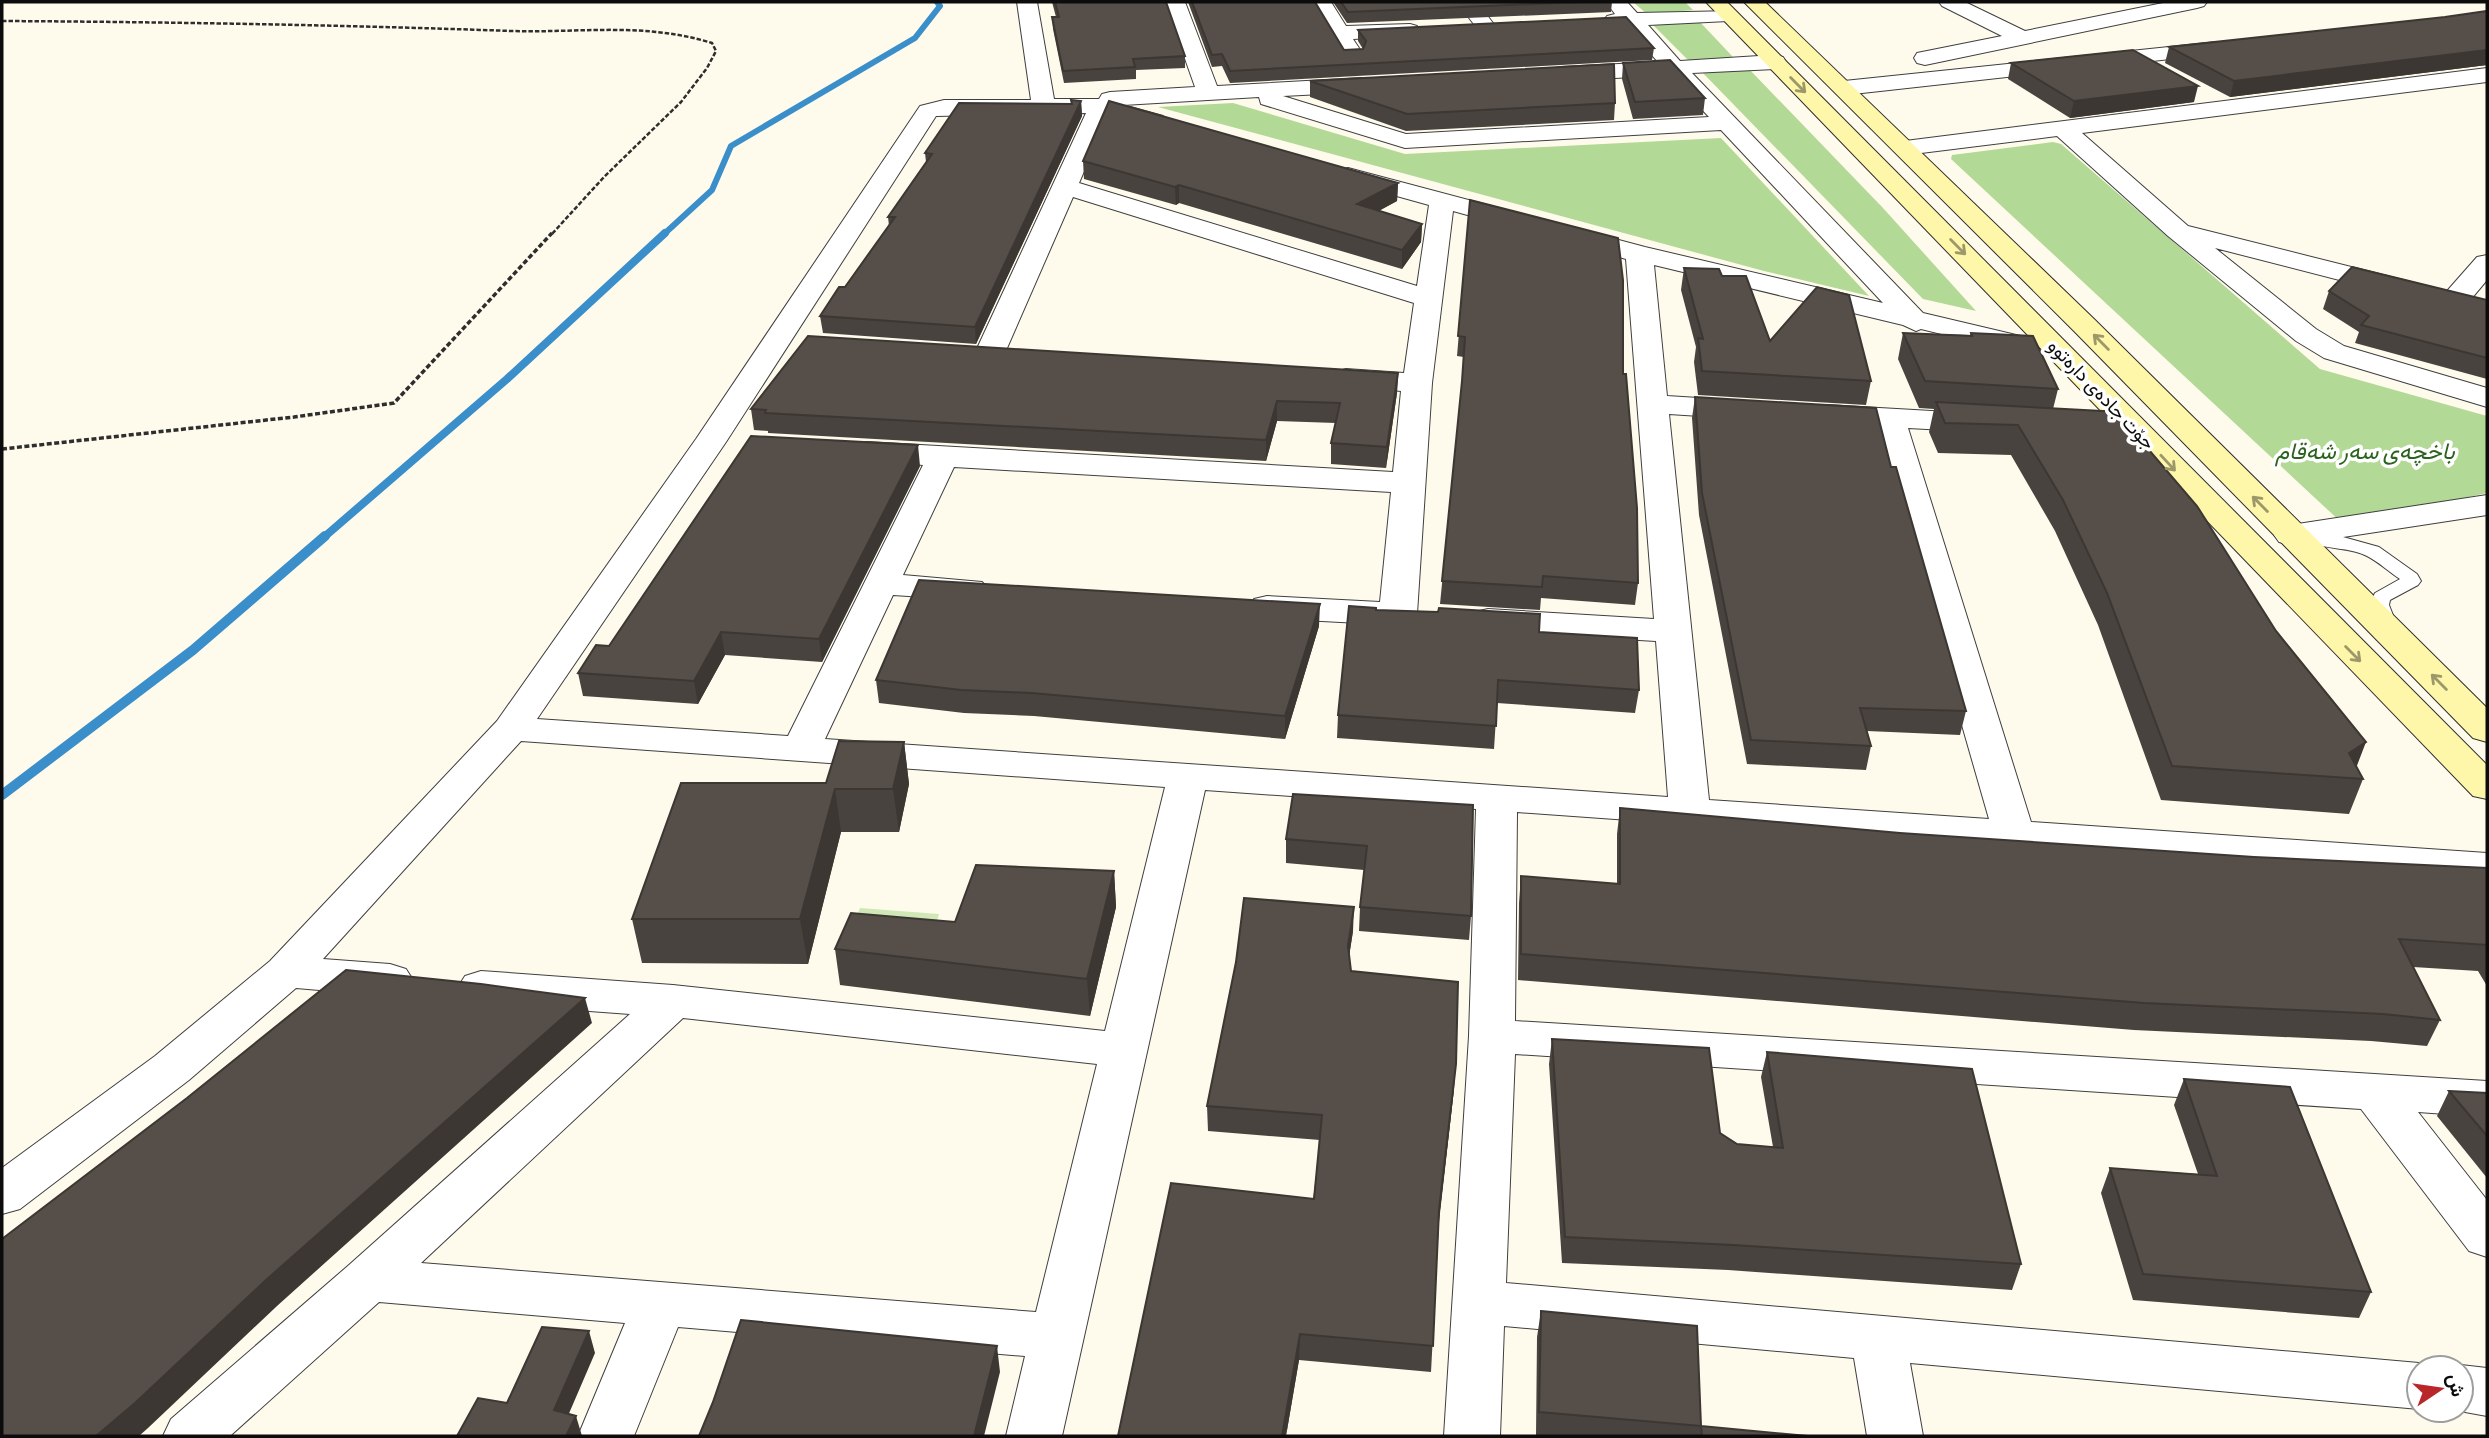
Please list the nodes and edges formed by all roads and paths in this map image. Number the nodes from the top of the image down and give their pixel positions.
1 (1027, 2) edge
2 (1175, 2) edge
3 (1321, 2) edge
4 (1467, 2) edge
5 (1754, 2) edge
6 (2197, 2) edge
7 (1992, 4) dead end
8 (1957, 5) edge
9 (1722, 8) edge
10 (1624, 11) edge
11 (2, 21) edge
12 (1592, 21) edge
13 (1513, 25) edge
14 (1486, 27) junction
15 (1460, 28) edge
16 (1433, 29) edge
17 (1339, 33) junction
18 (2023, 38) junction
19 (2241, 45) edge
20 (2133, 57) junction
21 (1775, 62) junction
22 (1675, 68) junction
23 (1537, 75) edge
24 (1887, 75) junction
25 (2487, 75) edge
26 (2168, 76) edge
27 (1839, 83) junction
28 (2191, 89) edge
29 (1243, 91) junction
30 (1208, 93) junction
31 (1072, 105) junction
32 (2226, 108) junction
33 (1730, 124) junction
34 (1180, 128) edge
35 (2062, 128) junction
36 (1908, 151) junction
37 (1868, 156) junction
38 (1324, 168) edge
39 (1067, 187) junction
40 (1442, 201) junction
41 (2177, 230) junction
42 (1639, 254) junction
43 (2487, 263) edge
44 (1427, 298) junction
45 (2454, 301) junction
46 (2487, 310) edge
47 (1916, 322) junction
48 (2063, 354) junction
49 (990, 355) edge
50 (1320, 376) edge
51 (1417, 383) junction
52 (2487, 398) edge
53 (1654, 404) junction
54 (1889, 418) junction
55 (2014, 425) edge
56 (2098, 430) edge
57 (2140, 432) junction
58 (2, 449) edge
59 (834, 450) edge
60 (943, 457) junction
61 (1410, 483) junction
62 (2487, 505) edge
63 (2299, 534) junction
64 (881, 584) junction
65 (1007, 592) edge
66 (1230, 604) edge
67 (1425, 616) junction
68 (1672, 631) junction
69 (2390, 634) junction
70 (511, 729) junction
71 (2487, 730) edge
72 (800, 751) junction
73 (1188, 776) junction
74 (2487, 787) edge
75 (1497, 798) junction
76 (1690, 811) junction
77 (2013, 832) junction
78 (2487, 866) edge
79 (286, 972) junction
80 (673, 1002) junction
81 (1492, 1036) junction
82 (1124, 1050) junction
83 (2376, 1093) junction
84 (2487, 1099) edge
85 (2, 1195) edge
86 (2487, 1237) edge
87 (368, 1280) junction
88 (1477, 1302) junction
89 (660, 1304) junction
90 (1057, 1336) junction
91 (1878, 1339) junction
92 (2405, 1385) edge
93 (191, 1436) edge
94 (606, 1436) edge
95 (1034, 1436) edge
96 (1472, 1436) edge
97 (1895, 1436) edge

1 - 31 street
2 - 30 street
3 - 17 street
4 - 14 street
5 - 27 main road, جۆت جادەی دارەتوو
6 - 18 street
7 - 8 street
8 - 18 street
9 - 10 street
9 - 21 main road, جۆت جادەی دارەتوو
10 - 12 street
10 - 22 street
11 - 58 path
13 - 14 street
14 - 15 street
16 - 17 street
17 - 29 street
18 - 24 street
19 - 20 street
20 - 24 street
20 - 26 street
21 - 22 street
21 -> 37 main road, جۆت جادەی دارەتوو
22 - 23 street
22 - 33 street
24 - 27 street
25 - 32 street
27 - 36 main road, جۆت جادەی دارەتوو
28 - 32 street
29 - 30 street
29 - 33 street
30 - 31 street
31 - 34 street
31 - 39 street
31 - 70 street
32 - 35 street
33 - 47 street
35 - 36 street
35 - 41 street
36 - 37 main road
63 -> 36 main road, جۆت جادەی دارەتوو
37 -> 48 main road, جۆت جادەی دارەتوو
38 - 40 street
39 - 44 street
39 - 49 street
40 - 42 street
40 - 44 street
41 - 45 street
41 - 52 street
42 - 47 street
42 - 53 street
43 - 45 street
44 - 51 street
45 - 46 street
47 - 48 street
48 - 57 main road, جۆت جادەی دارەتوو
50 - 51 street
51 - 61 street
53 - 54 street
53 - 68 street
54 - 55 street
54 - 77 street
56 - 57 street
57 -> 74 main road, جۆت جادەی دارەتوو
59 - 60 street
60 - 61 street
60 - 64 street
61 - 67 street
62 - 63 street
63 - 69 main road, جۆت جادەی دارەتوو
63 - 69 lane
64 - 65 street
64 - 72 street
66 - 67 street
67 - 68 street
68 - 76 street
71 -> 69 main road, جۆت جادەی دارەتوو
70 - 72 street
70 - 79 street
72 - 73 street
73 - 75 street
73 - 82 street
75 - 76 street
75 - 81 street
76 - 77 street
77 - 78 street
79 - 80 street
79 - 85 street
80 - 82 street
80 - 87 street
81 - 83 street
81 - 88 street
82 - 90 street
83 - 84 street
83 - 86 street
87 - 89 street
87 - 93 street
88 - 91 street
88 - 96 street
89 - 90 street
89 - 94 street
90 - 95 street
91 - 92 street
91 - 97 street

